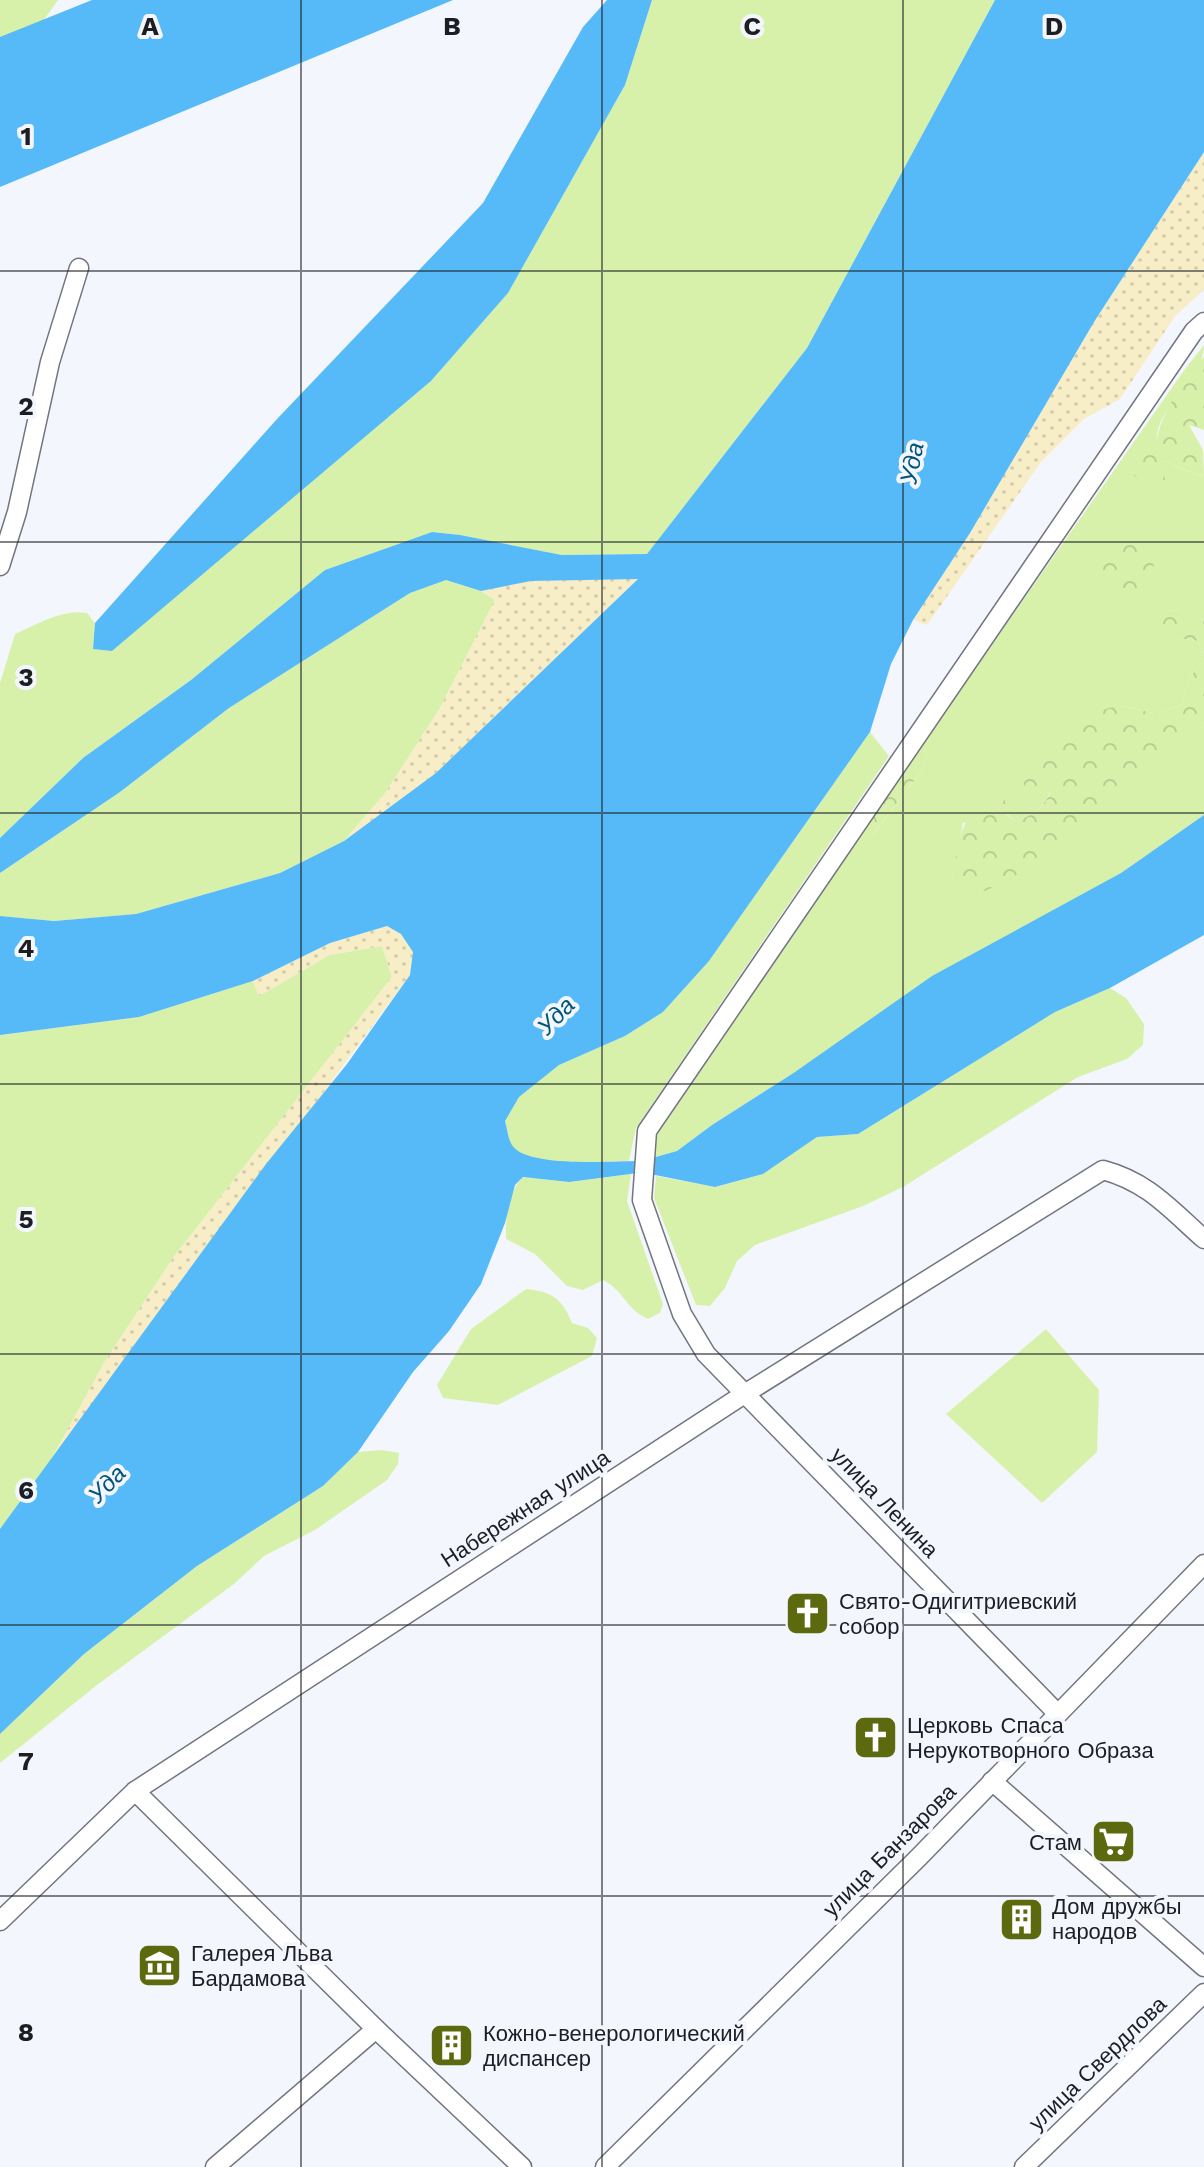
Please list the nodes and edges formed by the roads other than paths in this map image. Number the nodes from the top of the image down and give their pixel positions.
1 (79, 268) dead end
2 (1204, 322) edge
3 (0, 566) edge
4 (1204, 1239) edge
5 (746, 1393) junction
6 (1204, 1564) edge
7 (1057, 1713) junction
8 (992, 1781) junction
9 (135, 1791) junction
10 (0, 1921) edge
11 (1204, 1967) edge
12 (1204, 1993) edge
13 (376, 2029) junction
14 (215, 2167) edge
15 (522, 2167) edge
16 (605, 2167) edge
17 (1024, 2167) edge

1 - 3 street
2 - 5 street, улица Ленина
4 - 5 street, Набережная улица
5 - 7 street, улица Ленина
5 - 9 street, Набережная улица
6 - 7 street, улица Банзарова
7 - 8 street, улица Банзарова
8 - 11 street
8 - 16 street, улица Банзарова
9 - 10 street, Набережная улица
9 - 13 street
12 - 17 street, улица Свердлова
13 - 14 street
13 - 15 street

